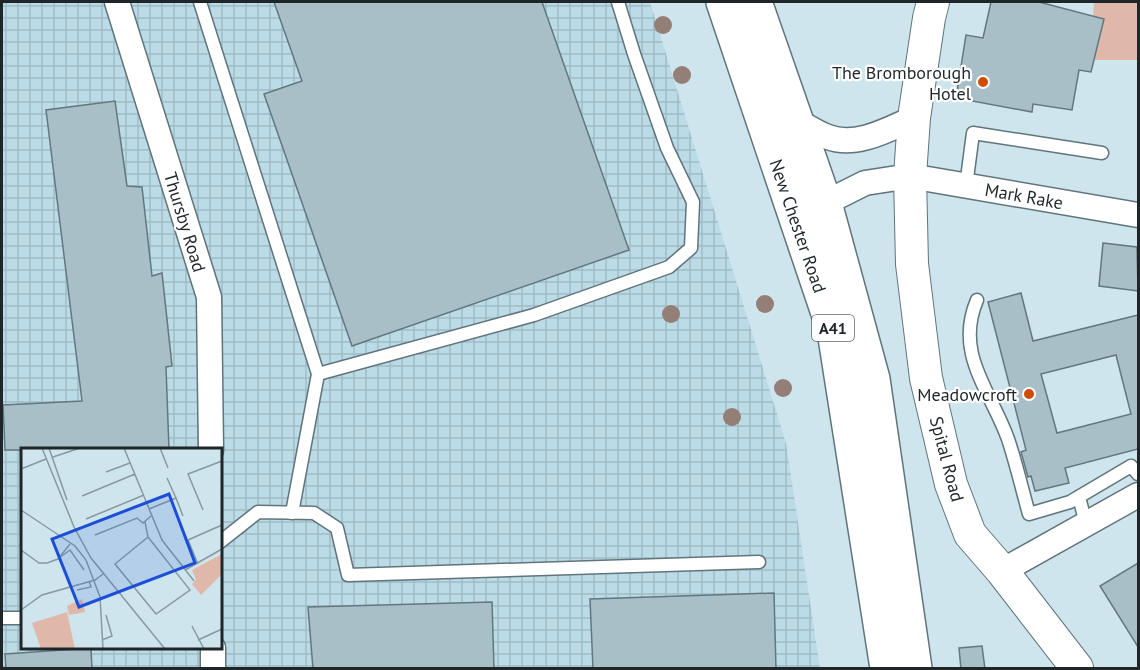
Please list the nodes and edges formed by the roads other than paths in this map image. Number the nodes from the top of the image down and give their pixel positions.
1 (117, 2) edge
2 (200, 2) edge
3 (618, 2) edge
4 (723, 2) edge
5 (755, 2) edge
6 (933, 2) edge
7 (914, 118) junction
8 (794, 119) junction
9 (1102, 153) dead end
10 (910, 176) junction
11 (966, 186) junction
12 (825, 203) junction
13 (1138, 215) edge
14 (977, 300) dead end
15 (318, 374) junction
16 (211, 448) edge
17 (1138, 474) edge
18 (1138, 495) edge
19 (1079, 497) junction
20 (292, 513) junction
21 (1086, 524) junction
22 (222, 540) edge
23 (759, 562) dead end
24 (1002, 571) junction
25 (2, 618) edge
26 (21, 618) edge
27 (213, 649) edge
28 (213, 669) edge
29 (887, 669) edge
30 (915, 669) edge
31 (1077, 669) edge

1 - 16 street, Thursby Road
2 - 15 lane
3 - 15 lane
4 - 29 highway, New Chester Road / A41
5 - 8 highway, New Chester Road / A41
6 - 7 street, Spital Road
7 - 8 street
7 - 10 street, Spital Road
8 - 12 highway, New Chester Road / A41
9 - 11 lane
10 - 11 street, Mark Rake
10 - 12 street, Mark Rake
10 - 24 street, Spital Road
11 - 13 street, Mark Rake
12 - 30 highway, New Chester Road / A41
14 - 19 lane
15 - 20 lane
17 - 19 lane
18 - 21 street
19 - 21 lane
20 - 22 lane
20 - 23 lane
21 - 24 street
24 - 31 street, Spital Road
25 - 26 lane
27 - 28 street

